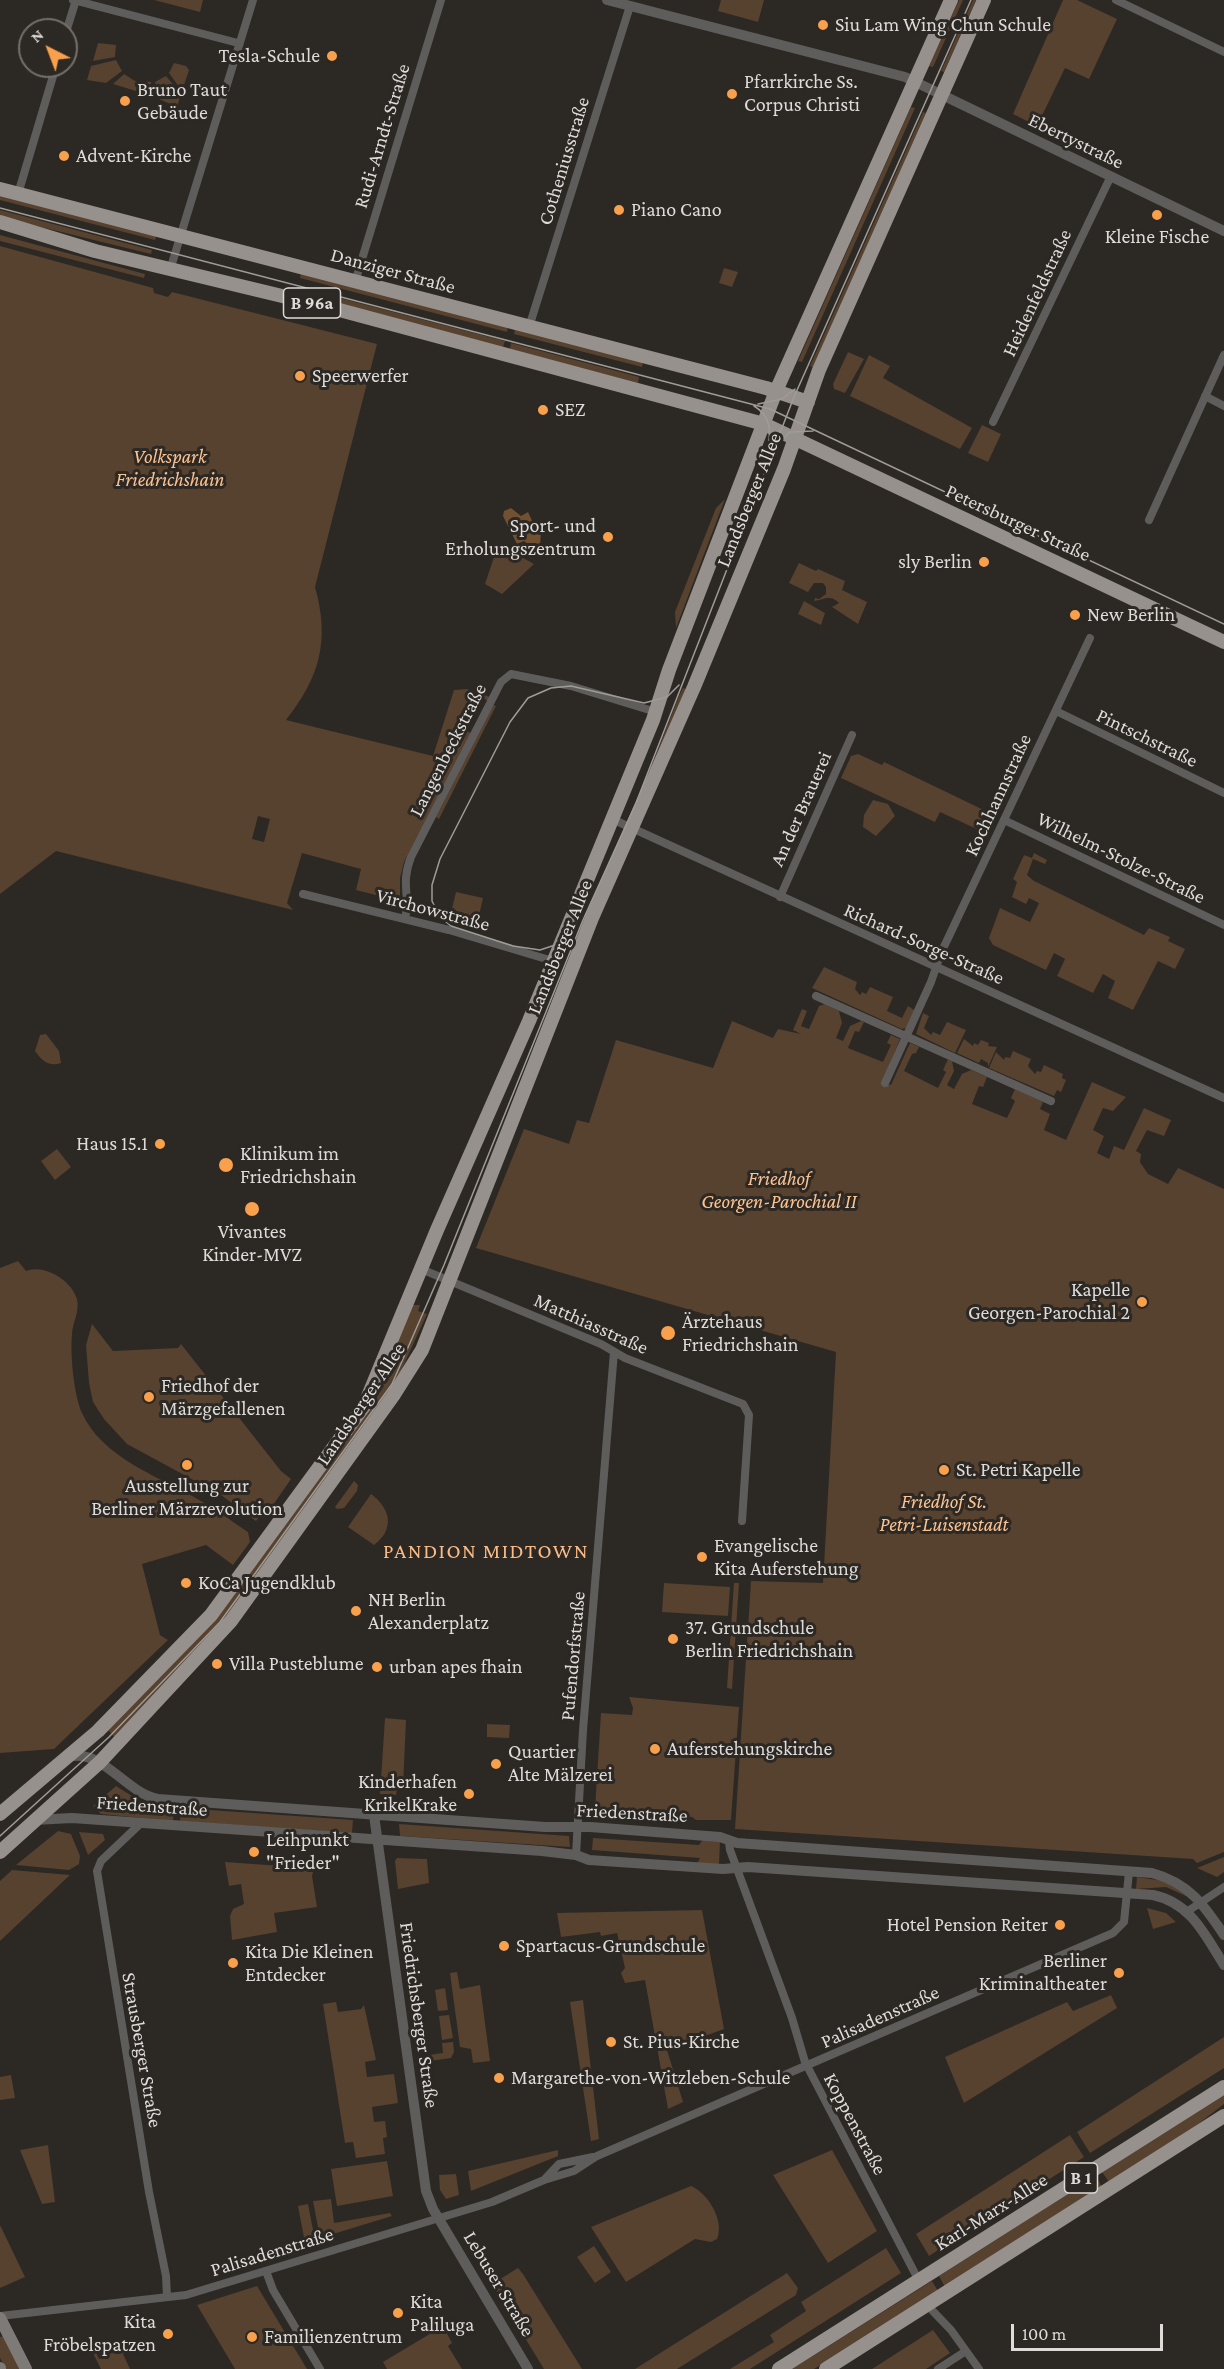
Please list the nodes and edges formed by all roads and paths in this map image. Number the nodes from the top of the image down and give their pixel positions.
1 (75, 0) edge
2 (252, 0) edge
3 (441, 0) edge
4 (607, 0) edge
5 (951, 0) edge
6 (984, 0) edge
7 (1116, 0) edge
8 (630, 6) junction
9 (70, 18) edge
10 (238, 43) junction
11 (1223, 49) edge
12 (52, 78) edge
13 (914, 81) junction
14 (941, 95) junction
15 (1110, 178) junction
16 (0, 189) edge
17 (18, 194) junction
18 (0, 222) edge
19 (1224, 231) edge
20 (180, 236) junction
21 (170, 270) junction
22 (356, 282) junction
23 (530, 327) junction
24 (1224, 356) edge
25 (776, 391) junction
26 (1205, 396) junction
27 (808, 402) junction
28 (1224, 406) edge
29 (993, 422) dead end
30 (764, 424) junction
31 (795, 438) junction
32 (1149, 520) dead end
33 (1090, 638) dead end
34 (1224, 642) edge
35 (651, 710) junction
36 (1056, 711) junction
37 (852, 735) dead end
38 (1224, 794) edge
39 (612, 819) junction
40 (1004, 820) junction
41 (632, 828) junction
42 (303, 894) dead end
43 (780, 897) junction
44 (405, 920) junction
45 (1224, 926) edge
46 (553, 961) junction
47 (936, 967) junction
48 (816, 996) dead end
49 (907, 1036) junction
50 (885, 1083) dead end
51 (1224, 1098) edge
52 (1051, 1101) dead end
53 (421, 1269) junction
54 (450, 1281) junction
55 (614, 1352) junction
56 (742, 1521) dead end
57 (59, 1762) junction
58 (100, 1762) junction
59 (0, 1814) edge
60 (374, 1815) junction
61 (34, 1820) junction
62 (140, 1824) junction
63 (578, 1827) junction
64 (376, 1839) junction
65 (729, 1842) junction
66 (0, 1852) edge
67 (576, 1855) junction
68 (738, 1867) junction
69 (1129, 1872) junction
70 (1224, 1887) edge
71 (1128, 1893) junction
72 (1202, 1901) junction
73 (1188, 1911) junction
74 (1224, 1935) edge
75 (1224, 1965) edge
76 (807, 2067) junction
77 (1224, 2087) edge
78 (1224, 2116) edge
79 (438, 2218) junction
80 (266, 2271) junction
81 (918, 2281) junction
82 (167, 2297) junction
83 (927, 2305) junction
84 (0, 2317) edge
85 (966, 2351) junction
86 (26, 2369) edge
87 (320, 2369) edge
88 (528, 2369) edge
89 (779, 2369) edge
90 (826, 2369) edge
91 (938, 2369) edge
92 (979, 2369) edge

1 - 9 street
1 - 10 street
2 - 10 street
3 - 22 street, Rudi-Arndt-Straße
4 - 8 street, Ebertystraße
5 - 13 main road, Landsberger Allee
6 - 14 main road, Landsberger Allee
7 - 11 street
8 - 13 street, Ebertystraße
8 - 23 street, Cotheniusstraße
10 - 20 street
12 - 17 street
13 - 14 street, Ebertystraße
13 - 25 main road, Landsberger Allee
14 - 15 street, Ebertystraße
14 - 27 main road, Landsberger Allee
15 - 19 street, Ebertystraße
15 - 29 street, Heidenfeldstraße
16 - 17 main road, Danziger Straße / B 96a
17 - 20 main road, Danziger Straße / B 96a
18 - 21 main road, B 96a
20 - 21 street
20 - 22 main road, Danziger Straße / B 96a
21 - 30 main road, B 96a
22 - 23 main road, Danziger Straße / B 96a
23 - 25 main road, Danziger Straße / B 96a
24 - 26 street
25 - 27 main road, B 96a
25 - 30 main road, Landsberger Allee
26 - 28 street
26 - 32 street
27 - 31 main road, Landsberger Allee
30 - 31 main road, B 96a
30 - 35 main road, Landsberger Allee
31 - 34 main road, Petersburger Straße / B 96a
31 - 41 main road, Landsberger Allee
33 - 36 street, Kochhannstraße
35 - 39 main road, Landsberger Allee
35 - 44 street, Langenbeckstraße
36 - 38 street, Pintschstraße
36 - 40 street, Kochhannstraße
37 - 43 street, An der Brauerei
39 - 41 street, Richard-Sorge-Straße
39 - 46 main road, Landsberger Allee
40 - 45 street, Wilhelm-Stolze-Straße
40 - 47 street, Kochhannstraße
41 - 43 street, Richard-Sorge-Straße
41 - 54 main road, Landsberger Allee
42 - 44 street, Virchowstraße
43 - 47 street, Richard-Sorge-Straße
44 - 46 street, Virchowstraße
46 - 53 main road, Landsberger Allee
47 - 49 street, Kochhannstraße
47 - 51 street, Richard-Sorge-Straße
48 - 49 street
49 - 50 street, Kochhannstraße
49 - 52 street
53 - 54 street, Matthiasstraße
53 - 57 main road, Landsberger Allee
54 - 55 street, Matthiasstraße
54 - 58 main road, Landsberger Allee
55 - 56 street, Matthiasstraße
55 - 63 street, Pufendorfstraße
57 - 58 street, Friedenstraße
57 - 59 main road, Landsberger Allee
58 - 60 street, Friedenstraße
58 - 61 main road, Landsberger Allee
60 - 63 street, Friedenstraße
60 - 64 street, Friedrichsberger Straße
61 - 62 street, Friedenstraße
61 - 66 main road, Landsberger Allee
62 - 64 street, Friedenstraße
62 - 82 street, Strausberger Straße
63 - 65 street, Friedenstraße
63 - 67 street, Pufendorfstraße
64 - 67 street, Friedenstraße
64 - 79 street, Friedrichsberger Straße
65 - 68 street, Koppenstraße
65 - 69 street, Friedenstraße
67 - 68 street, Friedenstraße
68 - 71 street, Friedenstraße
68 - 76 street, Koppenstraße
69 - 71 street, Palisadenstraße
69 - 72 street, Friedenstraße
70 - 72 street
71 - 73 street, Friedenstraße
71 - 76 street, Palisadenstraße
72 - 73 street
72 - 74 street, Friedenstraße
73 - 75 street
76 - 79 street, Palisadenstraße
76 - 81 street, Koppenstraße
77 - 81 main road, Karl-Marx-Allee / B 1
78 - 83 main road, B 1
79 - 80 street, Palisadenstraße
79 - 88 street, Lebuser Straße
80 - 82 street, Palisadenstraße
80 - 87 street
81 - 89 main road, Karl-Marx-Allee / B 1
82 - 84 street, Palisadenstraße
83 - 85 street
83 - 90 main road, B 1
84 - 86 main road
85 - 91 street
85 - 92 street

